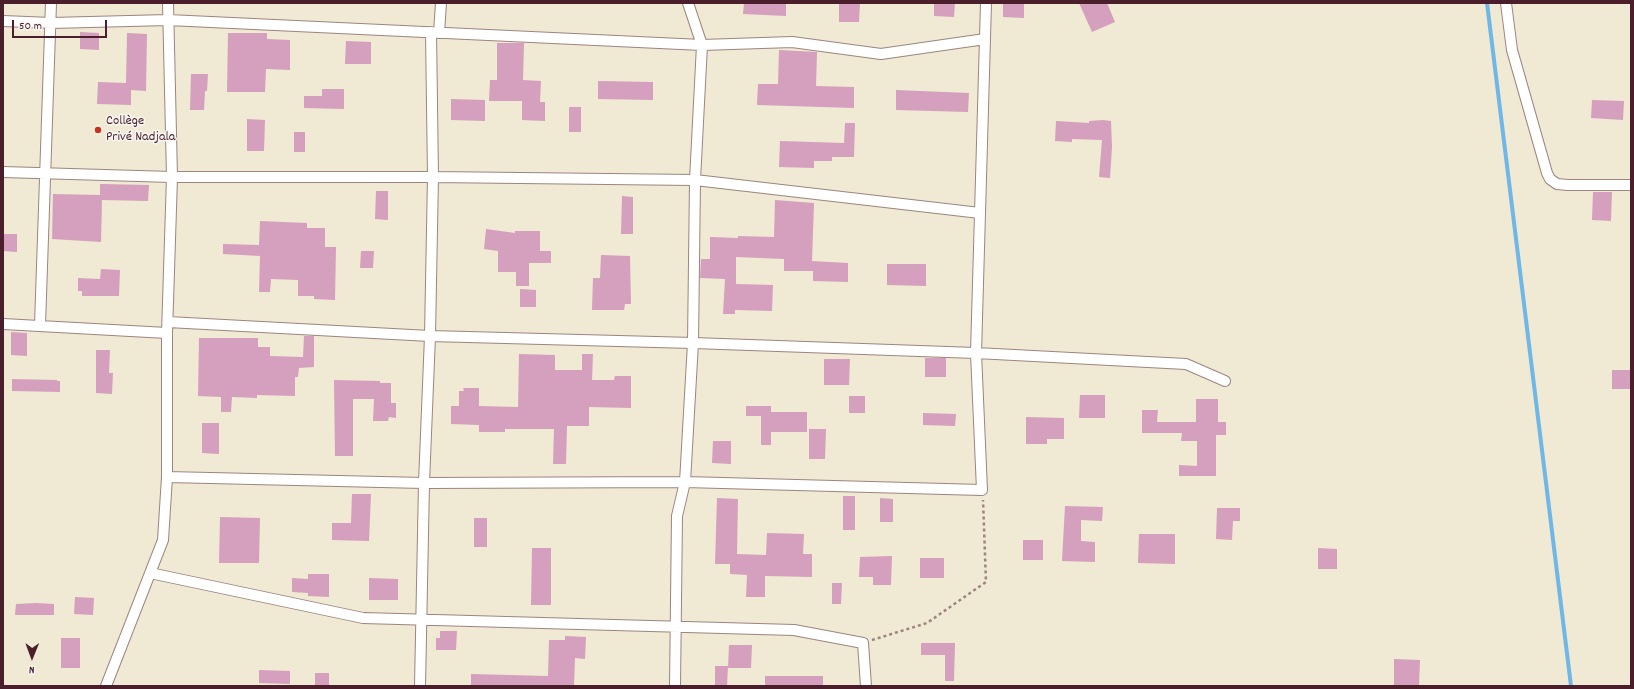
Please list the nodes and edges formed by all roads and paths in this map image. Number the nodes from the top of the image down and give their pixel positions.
1 (51, 3) edge
2 (168, 3) edge
3 (442, 3) edge
4 (688, 3) edge
5 (986, 3) edge
6 (1506, 3) edge
7 (168, 20) junction
8 (3, 21) edge
9 (51, 23) junction
10 (435, 32) junction
11 (985, 39) junction
12 (702, 45) junction
13 (3, 172) edge
14 (46, 173) junction
15 (172, 177) junction
16 (433, 177) junction
17 (695, 180) junction
18 (1631, 185) edge
19 (980, 213) junction
20 (168, 322) junction
21 (3, 324) edge
22 (40, 325) junction
23 (168, 332) junction
24 (430, 336) junction
25 (693, 343) junction
26 (976, 353) junction
27 (1225, 381) dead end
28 (167, 477) junction
29 (685, 482) junction
30 (424, 483) junction
31 (982, 490) junction
32 (150, 574) junction
33 (422, 619) junction
34 (676, 627) junction
35 (863, 643) junction
36 (106, 686) edge
37 (420, 686) edge
38 (675, 686) edge
39 (866, 686) edge

1 - 9 street
2 - 7 street
3 - 10 street
4 - 12 street
5 - 11 street
6 - 18 street
7 - 9 street
7 - 10 street
7 - 15 street
8 - 9 street
9 - 14 street
10 - 12 street
10 - 16 street
11 - 12 street
11 - 19 street
12 - 17 street
13 - 14 street
14 - 15 street
14 - 22 street
15 - 16 street
15 - 20 street
16 - 17 street
16 - 24 street
17 - 19 street
17 - 25 street
19 - 26 street
20 - 23 street
20 - 24 street
21 - 22 street
22 - 23 street
23 - 28 street
24 - 25 street
24 - 30 street
25 - 26 street
25 - 29 street
26 - 27 street
26 - 31 street
28 - 30 street
28 - 32 street
29 - 30 street
29 - 31 street
29 - 34 street
30 - 33 street
31 - 35 path
32 - 33 street
32 - 36 street
33 - 34 street
33 - 37 street
34 - 35 street
34 - 38 street
35 - 39 street

